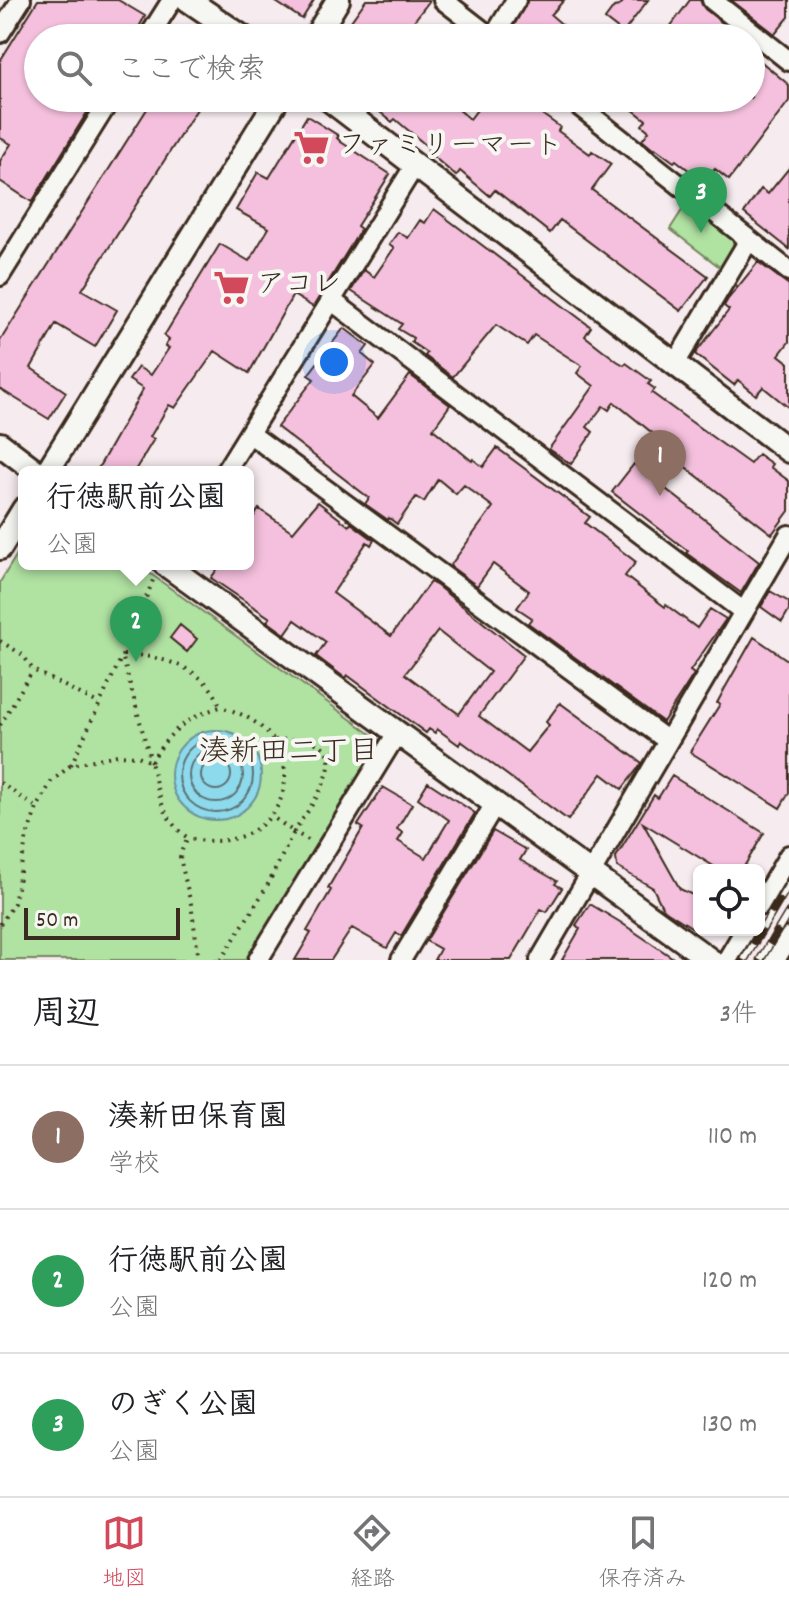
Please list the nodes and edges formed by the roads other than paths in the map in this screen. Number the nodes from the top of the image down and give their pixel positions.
1 (21, 0) edge
2 (172, 0) edge
3 (188, 0) edge
4 (338, 0) edge
5 (443, 0) edge
6 (516, 0) edge
7 (712, 0) edge
8 (157, 24) edge
9 (223, 24) edge
10 (323, 24) edge
11 (475, 24) edge
12 (501, 24) edge
13 (742, 24) edge
14 (0, 33) edge
15 (765, 42) edge
16 (789, 61) edge
17 (102, 112) edge
18 (269, 112) edge
19 (345, 112) edge
20 (587, 112) edge
21 (415, 165) junction
22 (749, 240) junction
23 (787, 266) edge
24 (0, 276) edge
25 (331, 300) junction
26 (675, 364) junction
27 (249, 433) junction
28 (0, 444) edge
29 (789, 451) edge
30 (29, 466) edge
31 (51, 466) edge
32 (229, 466) edge
33 (18, 519) edge
34 (789, 535) edge
35 (0, 548) edge
36 (168, 570) edge
37 (744, 612) junction
38 (397, 733) junction
39 (668, 741) junction
40 (495, 804) junction
41 (789, 855) edge
42 (590, 874) junction
43 (765, 896) edge
44 (741, 936) edge
45 (789, 937) edge
46 (258, 960) edge
47 (401, 960) edge
48 (540, 960) edge
49 (710, 960) edge
50 (727, 960) edge
51 (775, 960) edge

1 - 14 street
2 - 8 street
3 - 9 street
4 - 10 street
5 - 11 street
6 - 12 street
7 - 13 street
15 - 16 street
17 - 24 street
18 - 31 street
19 - 21 street
20 - 22 street
21 - 25 street
21 - 26 street
22 - 23 street
22 - 26 street
25 - 27 street
25 - 37 street
26 - 29 street
27 - 32 street
27 - 39 street
28 - 30 street
33 - 35 street
34 - 37 street
36 - 38 street
37 - 39 street
38 - 40 street
38 - 46 street
39 - 42 street
40 - 42 street
40 - 47 street
41 - 43 street
42 - 48 street
42 - 49 street
44 - 50 street
45 - 51 street

